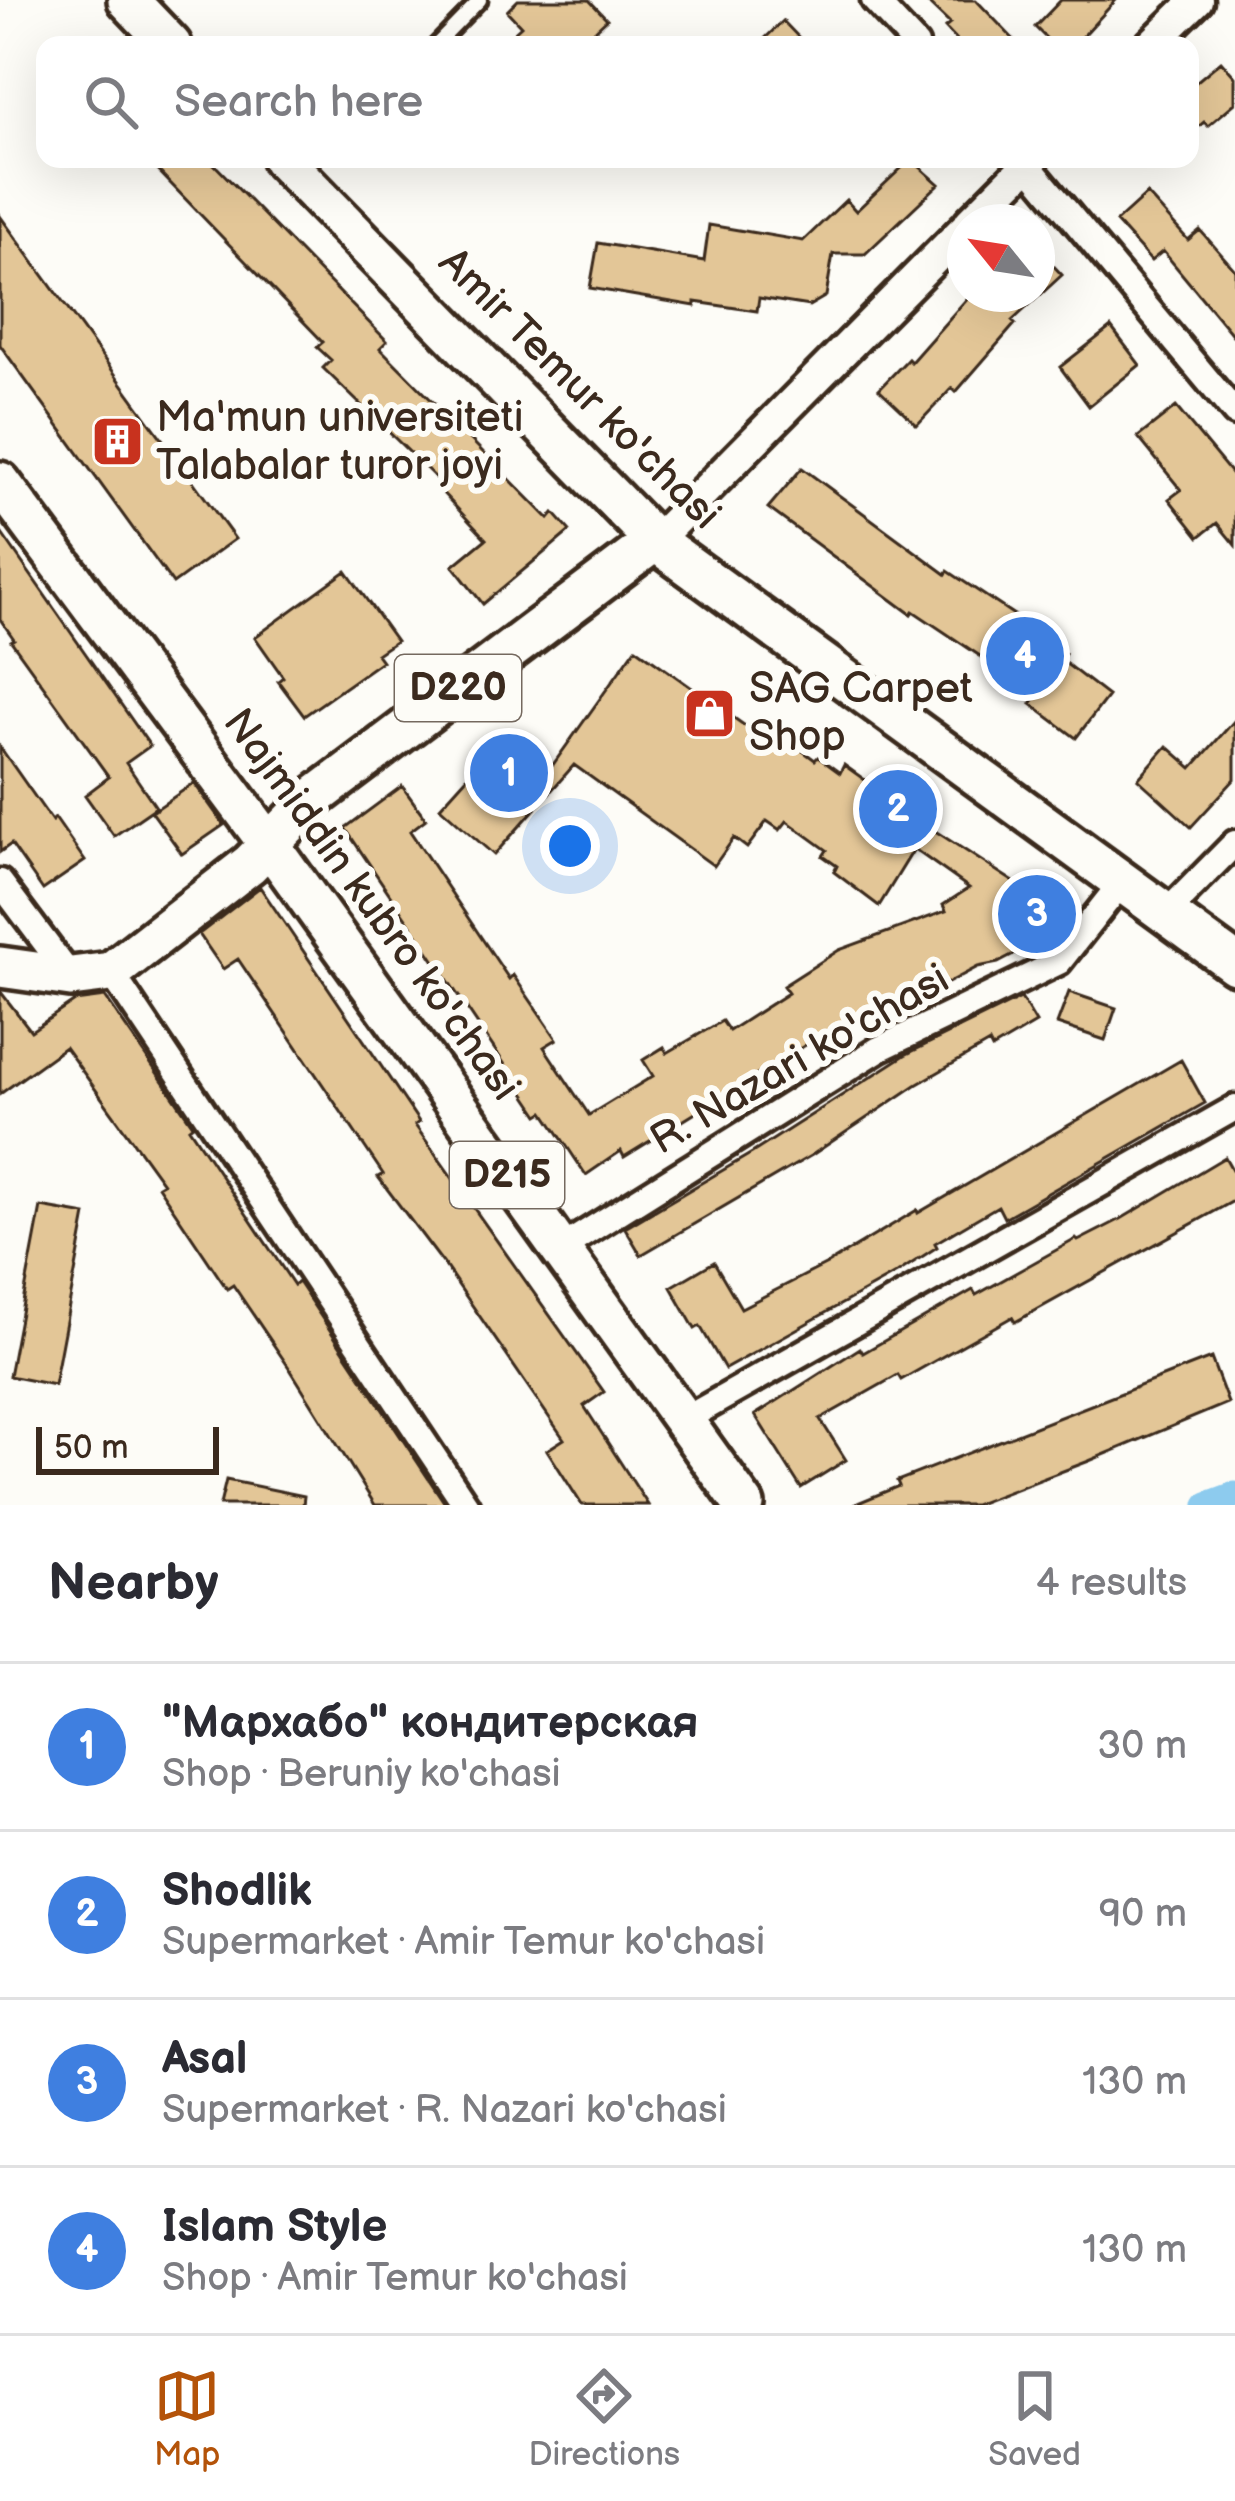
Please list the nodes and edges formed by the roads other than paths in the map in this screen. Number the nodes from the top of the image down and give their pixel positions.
1 (128, 0) edge
2 (481, 0) edge
3 (874, 0) edge
4 (1197, 0) edge
5 (162, 36) edge
6 (445, 36) edge
7 (908, 36) edge
8 (1160, 36) edge
9 (1021, 168) edge
10 (1034, 168) edge
11 (299, 170) edge
12 (988, 204) edge
13 (947, 246) edge
14 (1235, 413) edge
15 (0, 482) edge
16 (655, 542) junction
17 (1235, 843) edge
18 (269, 844) junction
19 (0, 882) edge
20 (1122, 882) junction
21 (1166, 914) junction
22 (1235, 964) edge
23 (0, 967) edge
24 (111, 972) junction
25 (71, 976) junction
26 (1235, 1108) edge
27 (560, 1249) junction
28 (682, 1421) junction
29 (466, 1505) edge
30 (744, 1505) edge

1 - 5 main road
2 - 6 lane
3 - 7 street
4 - 8 street
9 - 12 street
10 - 14 street
11 - 16 main road, Amir Temur ko'chasi
13 - 16 street
15 - 18 main road, Najmiddin kubro ko'chasi / D215
16 - 18 main road, D220
16 - 20 main road, Amir Temur ko'chasi
17 - 21 street
18 - 24 main road, D220
18 - 27 main road, Najmiddin kubro ko'chasi / D215
19 - 25 street
20 - 21 main road, Amir Temur ko'chasi
20 - 27 street, R. Nazari ko'chasi
21 - 22 main road, Amir Temur ko'chasi
23 - 25 main road
24 - 25 main road
24 - 29 street
26 - 28 street
27 - 28 main road, Najmiddin kubro ko'chasi / D215
28 - 30 main road, Najmiddin kubro ko'chasi / D215

